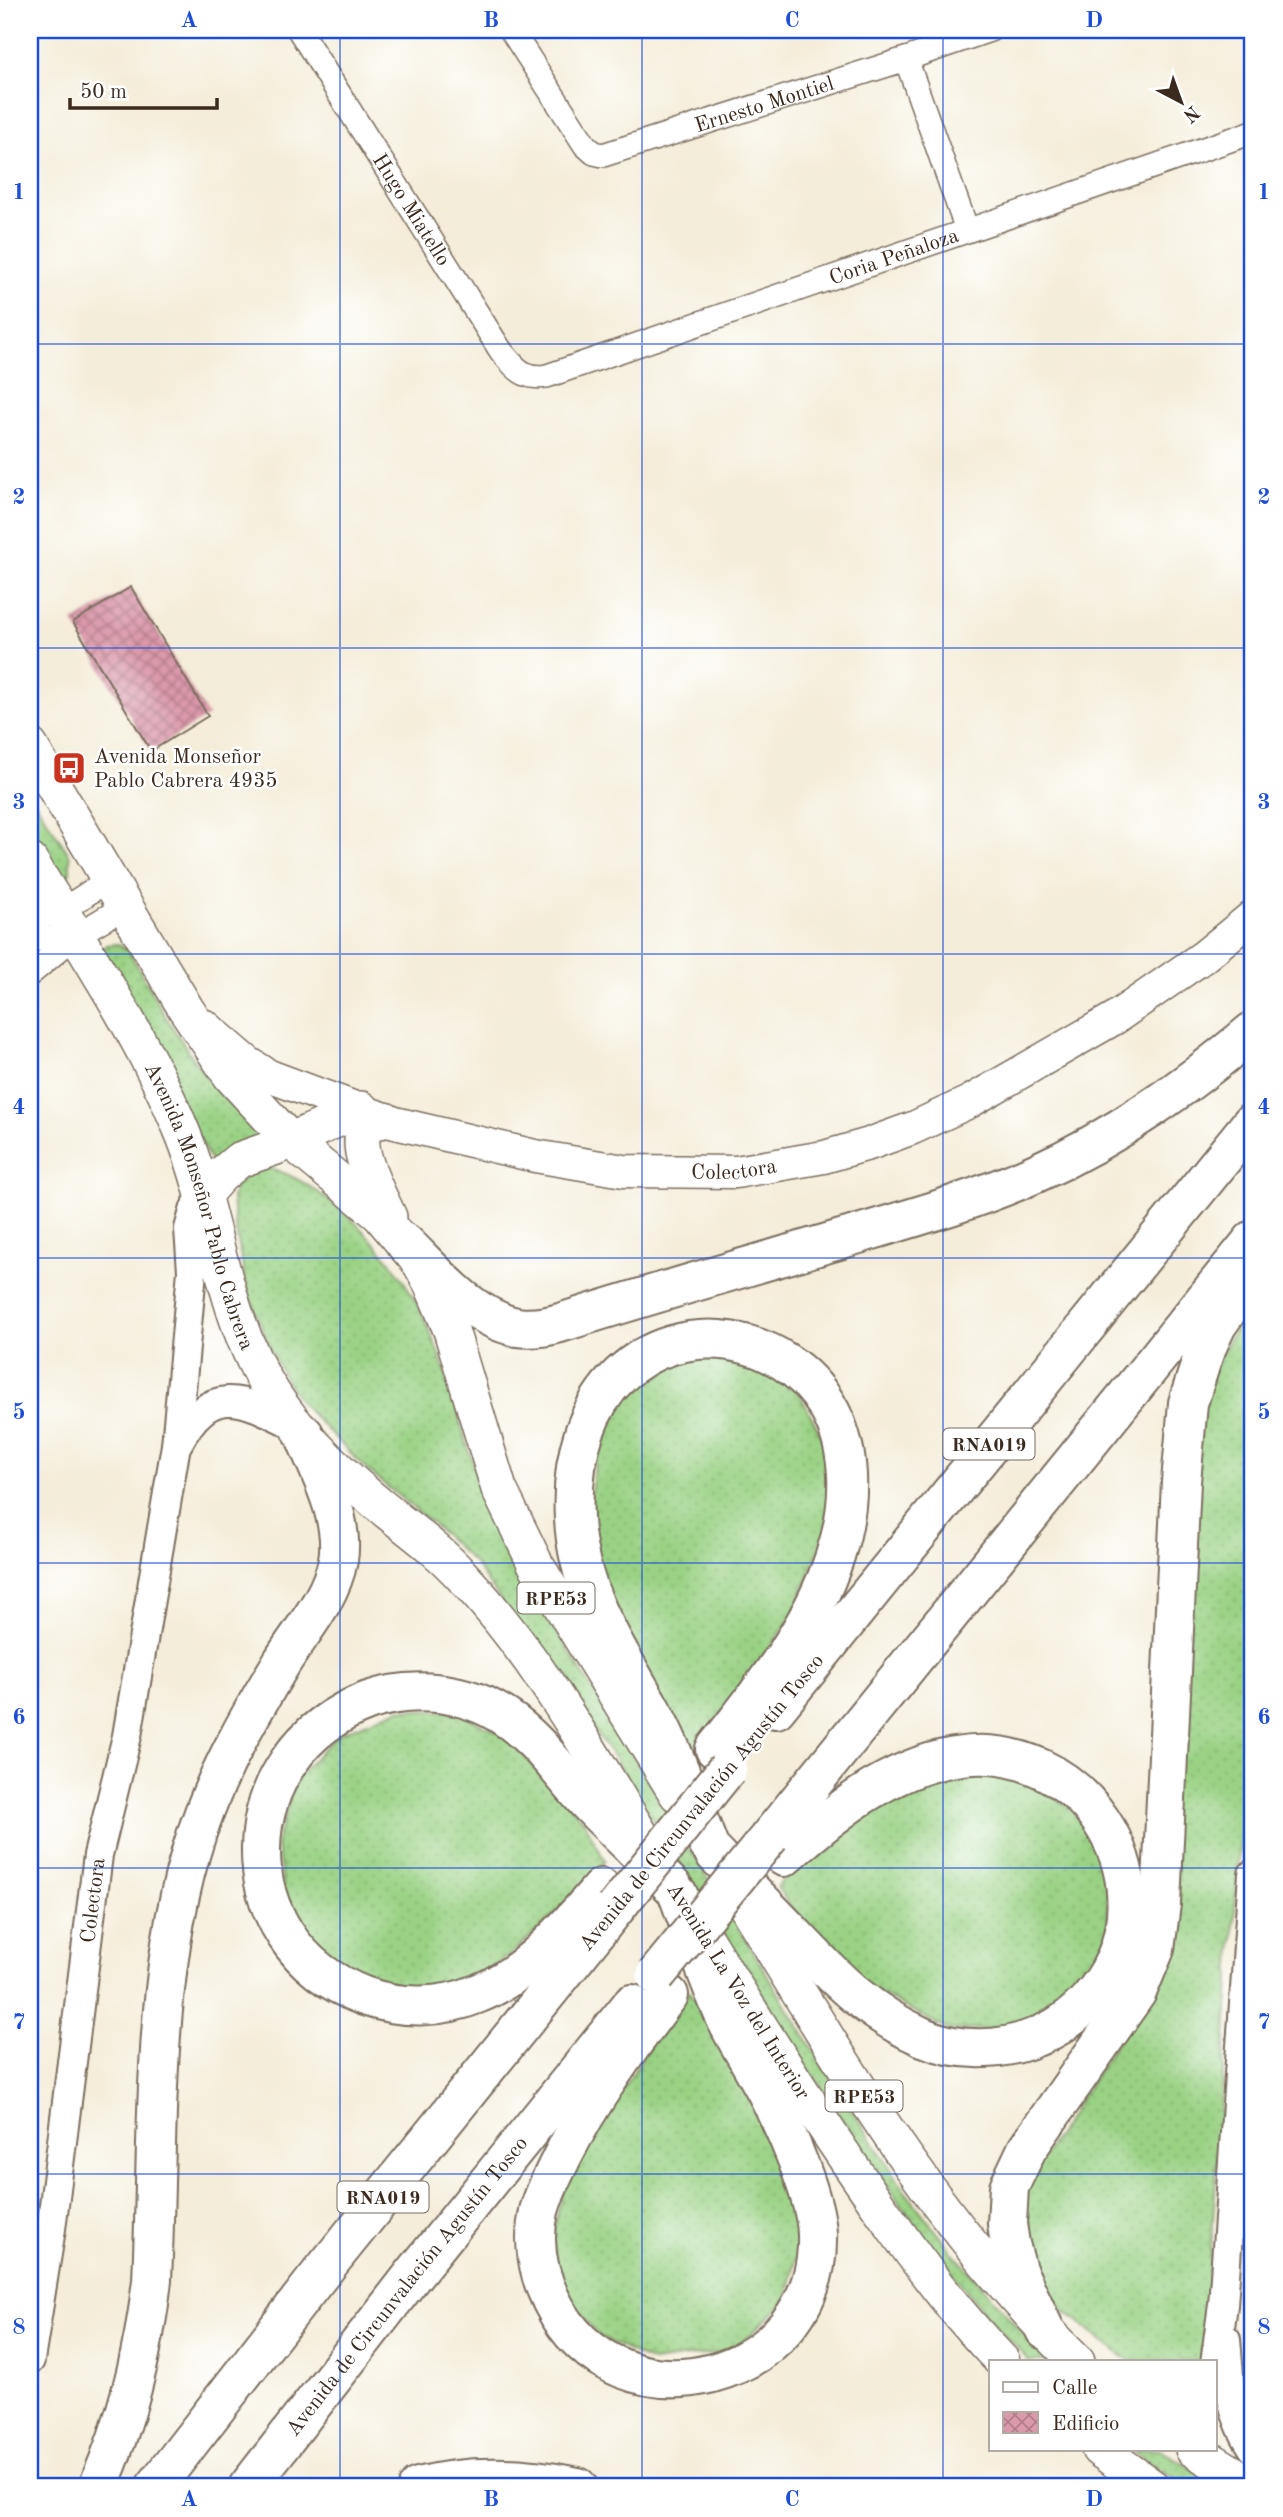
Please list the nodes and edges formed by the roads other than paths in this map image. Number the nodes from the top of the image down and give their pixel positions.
1 (299, 30) edge
2 (511, 30) edge
3 (990, 30) edge
4 (905, 59) junction
5 (1253, 132) edge
6 (967, 230) junction
7 (534, 379) joint
8 (30, 746) edge
9 (30, 861) edge
10 (116, 894) junction
11 (1253, 916) edge
12 (55, 922) edge
13 (30, 940) edge
14 (30, 974) edge
15 (186, 1009) junction
16 (1253, 1031) edge
17 (373, 1114) junction
18 (1253, 1121) edge
19 (290, 1140) junction
20 (204, 1194) junction
21 (400, 1236) junction
22 (1253, 1240) edge
23 (1253, 1274) edge
24 (301, 1430) junction
25 (176, 1445) junction
26 (402, 1522) joint
27 (721, 1759) junction
28 (691, 1843) junction
29 (777, 1847) junction
30 (1253, 1874) edge
31 (694, 1897) junction
32 (608, 1899) junction
33 (663, 1985) junction
34 (1253, 2199) edge
35 (1229, 2221) junction
36 (1223, 2305) junction
37 (1060, 2345) edge
38 (30, 2360) edge
39 (1001, 2360) edge
40 (1097, 2360) edge
41 (1215, 2360) edge
42 (1253, 2448) edge
43 (1100, 2450) edge
44 (1195, 2450) edge
45 (1253, 2486) edge
46 (98, 2487) edge
47 (155, 2487) edge
48 (248, 2487) edge
49 (418, 2487) edge
50 (578, 2487) edge
51 (1152, 2487) edge

1 - 7 street, Hugo Miatello
2 - 4 street, Ernesto Montiel
3 - 4 street, Ernesto Montiel
4 - 6 street
5 - 6 street, Coria Peñaloza
6 - 7 street, Coria Peñaloza
8 - 10 main road
9 - 12 main road, Avenida Monseñor Pablo Cabrera
10 - 12 street
10 - 12 street
10 - 15 main road
11 - 17 main road, Colectora
12 - 13 street
12 - 14 street
12 - 20 main road, Avenida Monseñor Pablo Cabrera
15 - 17 main road, Colectora
15 - 19 main road
16 - 21 highway
17 - 19 main road
17 - 21 main road
18 - 27 highway, Avenida de Circunvalación Agustín Tosco / RNA019
19 - 20 main road
19 - 21 main road
20 - 24 main road, Avenida Monseñor Pablo Cabrera
20 - 25 street, Colectora
21 - 28 main road, RPE53
22 - 29 highway, Avenida de Circunvalación Agustín Tosco / RNA019
23 - 37 highway
24 - 25 street
24 - 26 main road, Avenida Monseñor Pablo Cabrera
24 - 46 highway
25 - 38 street, Colectora
26 - 31 main road, Avenida La Voz del Interior / RPE53
27 - 28 highway, Avenida de Circunvalación Agustín Tosco / RNA019, bridge
27 - 28 highway
28 - 29 highway
28 - 32 highway, Avenida de Circunvalación Agustín Tosco / RNA019, bridge
28 - 37 main road, RPE53
29 - 31 highway, Avenida de Circunvalación Agustín Tosco / RNA019, bridge
30 - 35 street
31 - 32 highway
31 - 33 highway, Avenida de Circunvalación Agustín Tosco / RNA019, bridge
31 - 33 highway
31 - 39 main road, Avenida La Voz del Interior / RPE53
32 - 47 highway, Avenida de Circunvalación Agustín Tosco / RNA019
33 - 48 highway, Avenida de Circunvalación Agustín Tosco / RNA019
34 - 35 street
35 - 36 street
36 - 41 street
36 - 42 street
37 - 40 street
43 - 51 main road
44 - 45 main road
49 - 50 highway

